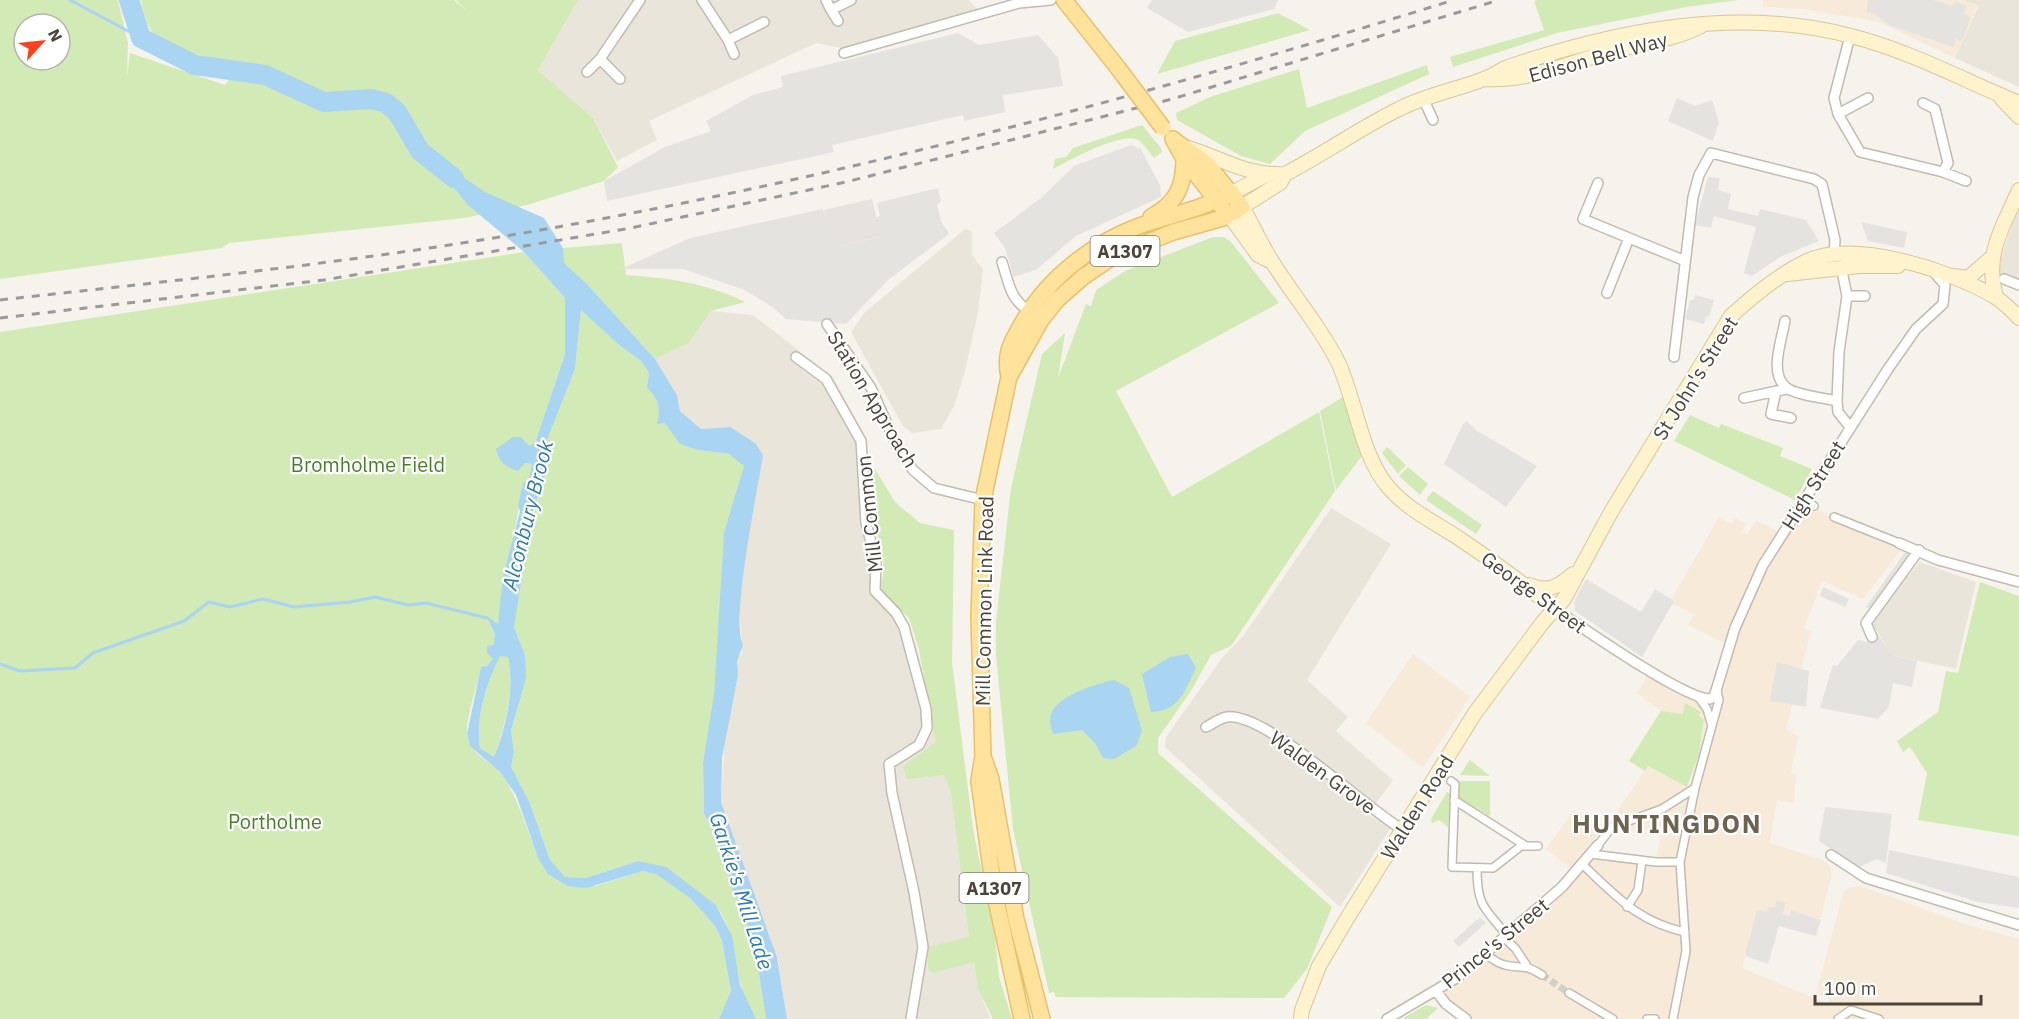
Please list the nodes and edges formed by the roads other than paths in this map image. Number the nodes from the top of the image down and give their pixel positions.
1 (640, 0) edge
2 (702, 0) edge
3 (826, 0) edge
4 (851, 0) edge
5 (1052, 0) edge
6 (1064, 0) edge
7 (831, 10) junction
8 (838, 21) dead end
9 (764, 22) dead end
10 (1708, 23) junction
11 (1850, 36) junction
12 (728, 40) junction
13 (1559, 51) junction
14 (844, 53) dead end
15 (734, 54) dead end
16 (600, 59) junction
17 (1558, 67) junction
18 (587, 72) dead end
19 (620, 79) dead end
20 (1485, 79) junction
21 (1993, 92) junction
22 (1423, 98) junction
23 (1868, 98) dead end
24 (1923, 103) dead end
25 (2019, 103) edge
26 (1838, 114) junction
27 (2019, 117) edge
28 (1433, 120) dead end
29 (1186, 154) junction
30 (1943, 171) junction
31 (1285, 174) junction
32 (1266, 175) junction
33 (1966, 181) dead end
34 (1598, 183) dead end
35 (2019, 190) edge
36 (1232, 193) junction
37 (1218, 201) junction
38 (1235, 211) junction
39 (1143, 224) junction
40 (1629, 238) junction
41 (1834, 254) junction
42 (1991, 258) junction
43 (1683, 260) junction
44 (1002, 262) dead end
45 (1931, 269) junction
46 (1786, 275) junction
47 (1843, 276) dead end
48 (1947, 276) junction
49 (2004, 279) dead end
50 (2019, 285) edge
51 (1607, 293) dead end
52 (1846, 296) junction
53 (1864, 296) dead end
54 (1996, 297) junction
55 (1035, 316) junction
56 (2019, 318) edge
57 (1785, 321) dead end
58 (827, 324) dead end
59 (796, 357) dead end
60 (1674, 357) dead end
61 (1787, 389) junction
62 (1776, 391) junction
63 (1744, 398) dead end
64 (1837, 401) junction
65 (1791, 418) dead end
66 (1850, 427) junction
67 (983, 500) junction
68 (1803, 500) junction
69 (1814, 506) dead end
70 (1834, 517) dead end
71 (1899, 543) joint
72 (1919, 550) junction
73 (1578, 569) junction
74 (1521, 582) junction
75 (2019, 582) edge
76 (1557, 607) junction
77 (1872, 637) dead end
78 (1717, 690) junction
79 (1699, 698) junction
80 (1711, 725) junction
81 (1206, 727) dead end
82 (983, 756) junction
83 (1450, 781) dead end
84 (1695, 788) junction
85 (1454, 800) junction
86 (1403, 830) junction
87 (1598, 845) joint
88 (1526, 846) junction
89 (1538, 846) dead end
90 (1590, 854) junction
91 (1831, 855) dead end
92 (1642, 861) junction
93 (1680, 862) junction
94 (1582, 864) junction
95 (1477, 869) junction
96 (1627, 907) junction
97 (2019, 925) edge
98 (1685, 932) junction
99 (1505, 935) junction
100 (1484, 953) junction
101 (1527, 966) junction
102 (1542, 975) tunnel mouth
103 (1436, 991) junction
104 (1569, 993) tunnel mouth
105 (1676, 1018) edge
106 (911, 1019) edge
107 (1022, 1019) edge
108 (1042, 1019) edge
109 (1301, 1019) edge
110 (1387, 1019) edge
111 (1466, 1019) edge
112 (1613, 1019) edge
113 (1647, 1019) edge
114 (1655, 1019) edge
115 (1838, 1019) edge
116 (1879, 1019) edge

1 - 16 street
2 - 12 street
3 - 7 street
4 - 7 street
5 - 14 street
6 - 29 main road, bridge
7 - 8 street
9 - 12 street
10 - 11 main road, Edison Bell Way
10 - 13 main road, Edison Bell Way
10 - 17 main road, Edison Bell Way
11 - 21 main road, Edison Bell Way
11 - 26 street
12 - 15 street
13 - 17 street
13 - 20 main road, Edison Bell Way
16 - 18 street
16 - 19 street
17 - 20 main road, Edison Bell Way
20 - 22 main road, Edison Bell Way
21 - 25 main road, Edison Bell Way
21 - 27 main road
22 - 28 street
22 - 31 main road, Edison Bell Way
23 - 26 street
24 - 30 street
26 - 30 street
29 - 32 main road
29 - 36 main road
29 - 37 main road
29 - 39 main road, A1307
30 - 33 street
31 - 32 main road, Edison Bell Way
31 - 38 main road, Edison Bell Way
32 - 36 main road, Mill Common Link Road
34 - 40 street
35 - 42 main road
36 - 37 main road, Mill Common Link Road
36 - 38 main road
37 - 38 main road
37 - 39 main road, Mill Common Link Road
38 - 55 main road, Mill Common Link Road / A1307
38 - 74 main road, George Street
39 - 55 main road, Mill Common Link Road / A1307
40 - 43 street
40 - 51 street
41 - 43 street, St John's Street
41 - 45 main road, St John's Street
41 - 46 main road, St John's Street
42 - 48 main road
42 - 54 main road
43 - 60 street, St John's Street
44 - 55 street
45 - 46 main road
45 - 48 main road, St John's Street
45 - 66 street, High Street
46 - 73 main road, St John's Street
47 - 52 street
48 - 54 main road, St John's Street
49 - 50 street
52 - 53 street
52 - 64 street
54 - 56 main road
55 - 67 main road, Mill Common Link Road / A1307
57 - 61 street
58 - 67 street, Station Approach
59 - 106 street, Mill Common
61 - 62 street
61 - 64 street
62 - 63 street
62 - 65 street
64 - 66 street
66 - 68 street, High Street
67 - 82 main road, Mill Common Link Road / A1307
68 - 69 street
68 - 78 street, High Street
70 - 71 street
71 - 72 street
72 - 75 street
72 - 77 street
73 - 74 main road
73 - 76 main road, St John's Street
74 - 76 main road, George Street
76 - 79 street, George Street
76 - 86 main road, Walden Road
78 - 79 street
78 - 80 street, High Street
79 - 80 street
80 - 84 street, High Street
81 - 86 street, Walden Grove
82 - 107 main road, Mill Common Link Road / A1307
82 - 108 main road, Mill Common Link Road / A1307
83 - 85 street
84 - 87 street
84 - 93 street, High Street
85 - 88 street
85 - 95 street
86 - 109 main road, Walden Road
87 - 90 street, Prince's Street
88 - 89 street
88 - 95 street
90 - 92 street
90 - 94 street, Prince's Street
91 - 97 street
92 - 93 street
92 - 96 street
93 - 98 street, High Street
94 - 96 street
94 - 99 street, Prince's Street
95 - 99 street
96 - 98 street
98 - 105 street, High Street
99 - 100 street, Prince's Street
99 - 101 street
100 - 101 street
100 - 103 street, Prince's Street
101 - 102 street
103 - 110 street, Prince's Street
103 - 111 street
104 - 112 street
113 - 114 street
115 - 116 street

